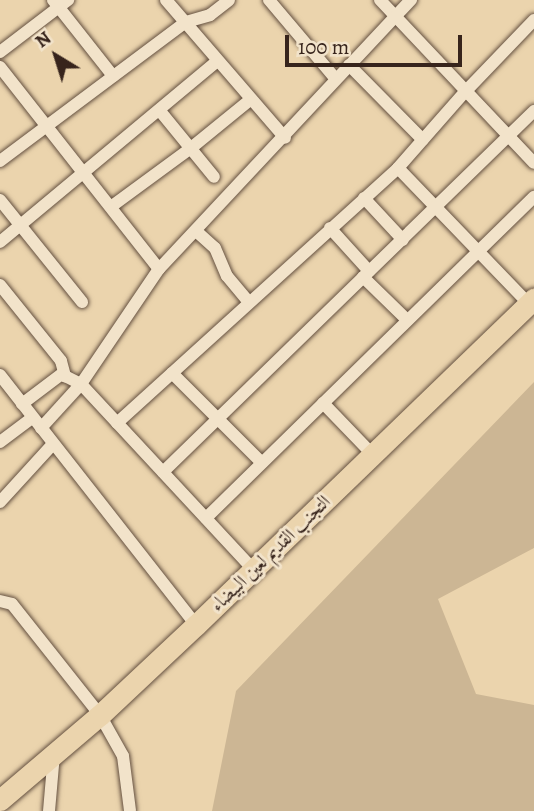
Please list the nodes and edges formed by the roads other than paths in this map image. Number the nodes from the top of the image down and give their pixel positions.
1 (166, 0) edge
2 (229, 0) edge
3 (269, 0) edge
4 (380, 0) edge
5 (411, 0) edge
6 (60, 3) edge
7 (397, 17) junction
8 (534, 20) edge
9 (186, 22) junction
10 (0, 52) edge
11 (217, 61) junction
12 (349, 65) junction
13 (0, 67) edge
14 (113, 76) junction
15 (335, 78) junction
16 (464, 93) junction
17 (251, 99) junction
18 (160, 111) junction
19 (534, 111) edge
20 (47, 125) junction
21 (285, 138) junction
22 (508, 138) junction
23 (423, 140) junction
24 (191, 148) junction
25 (0, 161) edge
26 (534, 163) edge
27 (398, 168) junction
28 (84, 172) junction
29 (214, 177) dead end
30 (534, 197) edge
31 (364, 198) junction
32 (0, 200) edge
33 (112, 206) junction
34 (437, 208) junction
35 (21, 225) junction
36 (330, 228) junction
37 (196, 231) junction
38 (403, 240) junction
39 (0, 242) edge
40 (478, 251) junction
41 (159, 269) junction
42 (366, 274) junction
43 (0, 285) edge
44 (82, 302) dead end
45 (249, 302) junction
46 (531, 302) edge
47 (407, 320) junction
48 (63, 373) junction
49 (172, 373) junction
50 (0, 376) edge
51 (81, 384) junction
52 (323, 403) junction
53 (22, 404) junction
54 (219, 418) junction
55 (37, 423) junction
56 (117, 424) junction
57 (0, 442) edge
58 (53, 444) junction
59 (373, 455) junction
60 (262, 463) junction
61 (163, 472) junction
62 (0, 502) edge
63 (206, 518) junction
64 (254, 570) junction
65 (0, 601) edge
66 (196, 625) junction
67 (100, 715) junction
68 (54, 753) junction
69 (0, 800) edge
70 (49, 811) edge
71 (130, 811) edge

1 - 9 street
2 - 9 street
3 - 15 street
4 - 7 street
5 - 7 street
6 - 10 street
6 - 14 street
7 - 12 street
7 - 16 street
8 - 16 street
9 - 11 street
9 - 14 street
11 - 17 street
11 - 18 street
12 - 15 street
12 - 23 street
13 - 20 street
14 - 20 street
15 - 21 street
16 - 22 street
16 - 23 street
17 - 21 street
17 - 24 street
18 - 24 street
18 - 28 street
19 - 22 street
20 - 25 street
20 - 28 street
21 - 37 street
22 - 26 street
22 - 34 street
23 - 27 street
24 - 29 street
24 - 33 street
27 - 31 street
27 - 34 street
28 - 33 street
28 - 35 street
30 - 40 street
31 - 36 street
31 - 38 street
32 - 35 street
33 - 41 street
34 - 38 street
34 - 40 street
35 - 39 street
35 - 44 street
36 - 42 street
36 - 45 street
37 - 41 street
37 - 45 street
38 - 42 street
40 - 46 street
40 - 47 street
41 - 51 street
42 - 47 street
42 - 54 street
43 - 48 street
45 - 49 street
46 - 59 main road, التجنب القديم لعين البيضاء
47 - 52 street
48 - 51 street
48 - 53 street
49 - 54 street
49 - 56 street
50 - 53 street
51 - 55 street
51 - 56 street
52 - 59 street
52 - 60 street
53 - 55 street
54 - 60 street
54 - 61 street
55 - 57 street
55 - 58 street
56 - 61 street
58 - 62 street
58 - 66 street
59 - 64 main road, التجنب القديم لعين البيضاء
60 - 63 street
61 - 63 street
63 - 64 street
64 - 66 main road, التجنب القديم لعين البيضاء
65 - 67 street
66 - 67 main road, التجنب القديم لعين البيضاء
67 - 68 main road, التجنب القديم لعين البيضاء
67 - 71 street
68 - 69 main road, التجنب القديم لعين البيضاء
68 - 70 street

